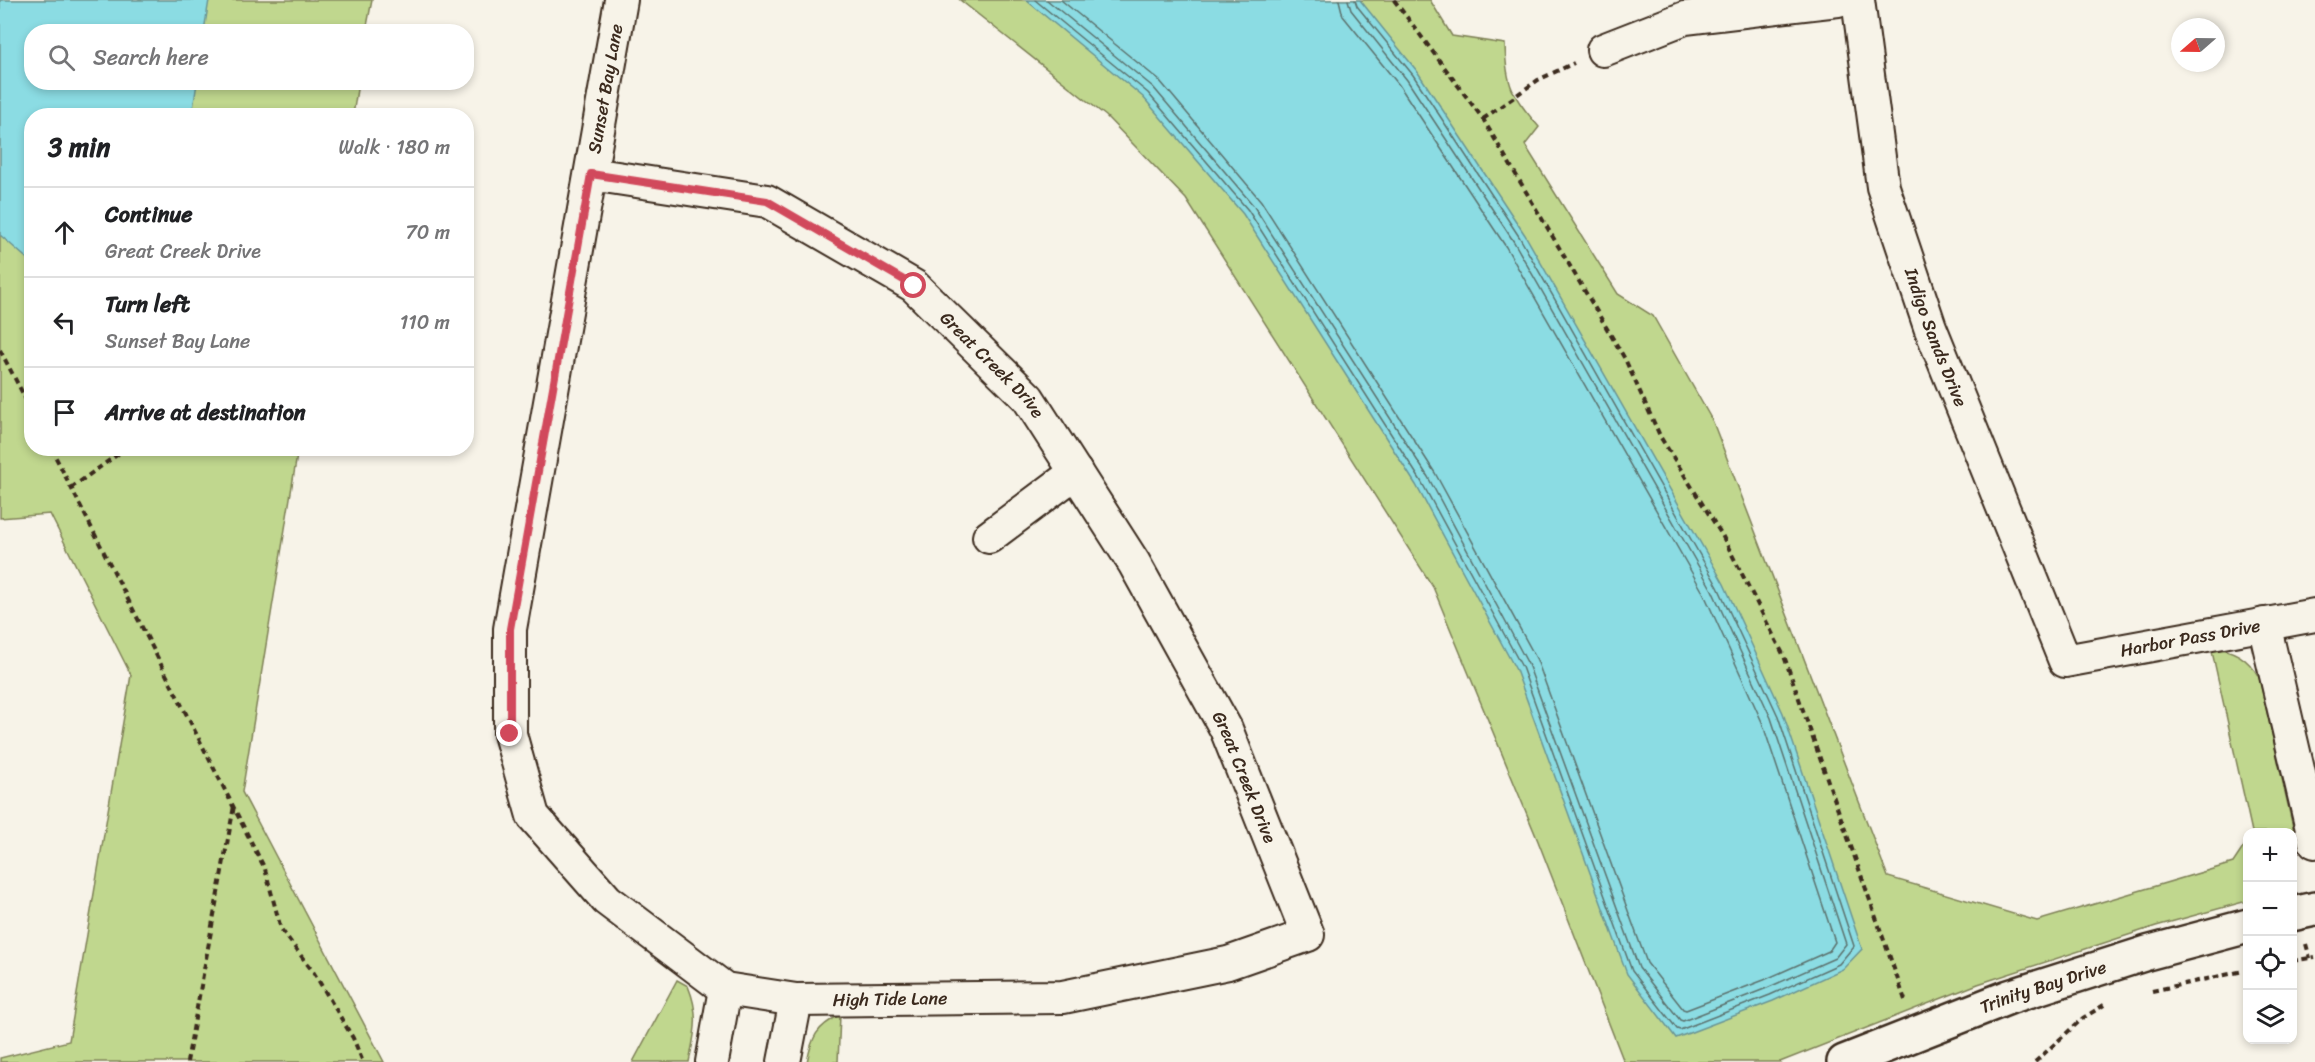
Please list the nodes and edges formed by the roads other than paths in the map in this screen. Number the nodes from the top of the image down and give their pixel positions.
1 (621, 0) edge
2 (1838, 0) edge
3 (1858, 0) edge
4 (1603, 50) road end
5 (591, 174) junction
6 (1076, 472) junction
7 (989, 537) dead end
8 (2315, 615) edge
9 (2264, 624) junction
10 (2065, 661) joint
11 (533, 816) joint
12 (2315, 842) edge
13 (2315, 909) edge
14 (2297, 913) edge
15 (2243, 927) edge
16 (1308, 935) joint
17 (725, 989) junction
18 (796, 1000) junction
19 (712, 1062) edge
20 (784, 1062) edge
21 (1844, 1062) edge

1 - 5 street, Sunset Bay Lane
2 - 4 street
3 - 10 street, Indigo Sands Drive
5 - 6 street, Great Creek Drive
5 - 11 street, Sunset Bay Lane
6 - 7 street
6 - 16 street, Great Creek Drive
8 - 9 street, Harbor Pass Drive
9 - 10 street, Harbor Pass Drive
9 - 12 street
11 - 17 street, High Tide Lane
13 - 14 street
15 - 21 street, Trinity Bay Drive
16 - 18 street, High Tide Lane
17 - 18 street, High Tide Lane
17 - 19 street
18 - 20 street

